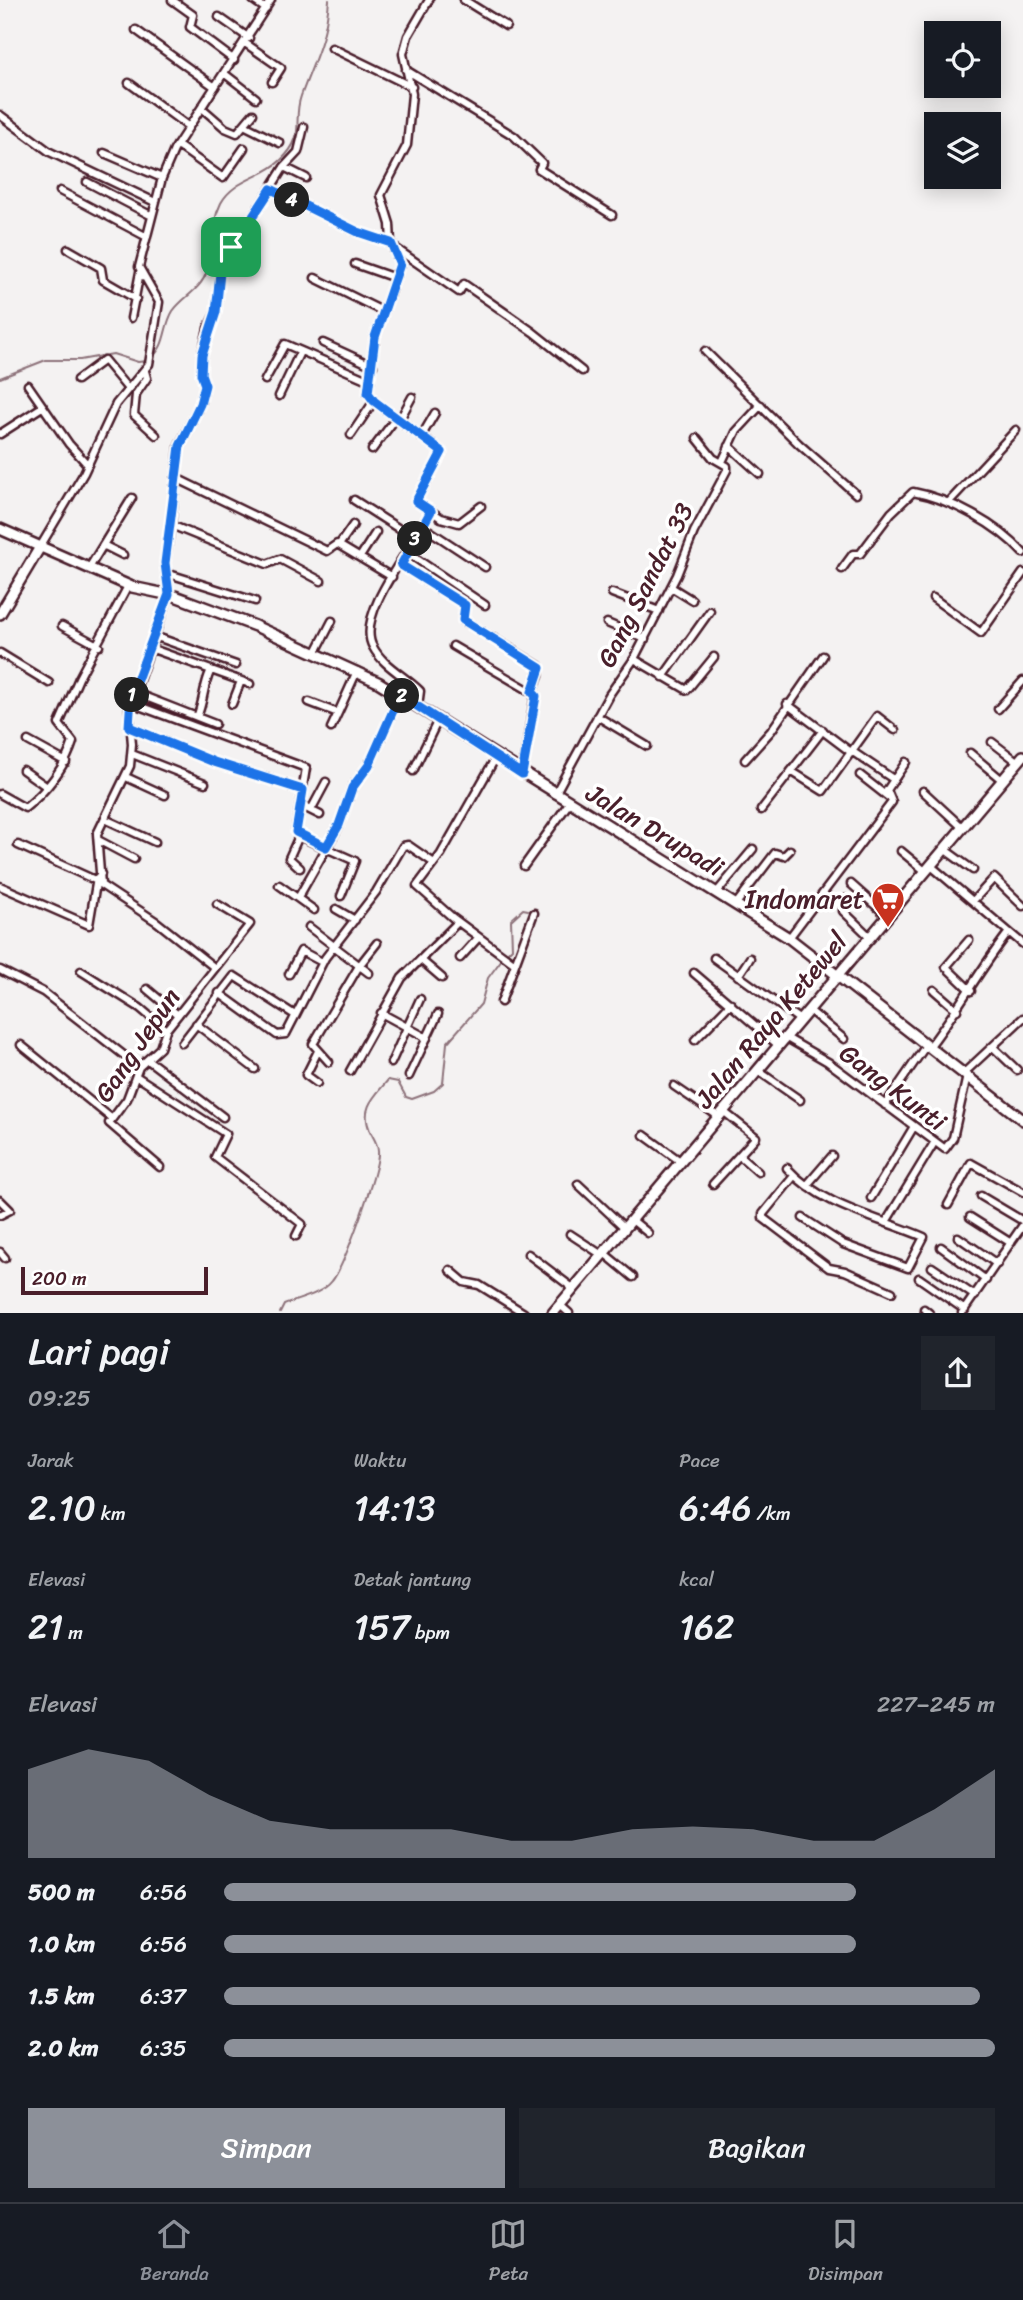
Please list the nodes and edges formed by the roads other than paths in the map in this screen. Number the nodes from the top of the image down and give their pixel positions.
1 (172, 0) edge
2 (253, 0) edge
3 (271, 0) edge
4 (429, 0) edge
5 (464, 0) edge
6 (266, 9) junction
7 (219, 17) dead end
8 (506, 26) dead end
9 (136, 30) dead end
10 (247, 41) junction
11 (332, 48) dead end
12 (234, 60) junction
13 (405, 69) junction
14 (225, 74) junction
15 (272, 82) dead end
16 (129, 83) dead end
17 (412, 87) junction
18 (215, 88) junction
19 (256, 98) dead end
20 (202, 108) junction
21 (253, 114) dead end
22 (0, 115) edge
23 (244, 125) junction
24 (189, 127) junction
25 (304, 127) dead end
26 (280, 143) dead end
27 (177, 145) junction
28 (244, 148) dead end
29 (104, 153) dead end
30 (284, 167) junction
31 (162, 178) junction
32 (306, 178) dead end
33 (87, 182) dead end
34 (271, 189) junction
35 (60, 191) dead end
36 (155, 202) junction
37 (612, 215) dead end
38 (152, 216) junction
39 (147, 237) junction
40 (391, 245) junction
41 (68, 249) dead end
42 (355, 264) dead end
43 (141, 272) junction
44 (316, 278) dead end
45 (395, 278) junction
46 (136, 299) junction
47 (384, 312) junction
48 (131, 318) dead end
49 (323, 343) dead end
50 (705, 351) dead end
51 (300, 352) junction
52 (373, 366) junction
53 (582, 371) dead end
54 (145, 372) junction
55 (77, 380) dead end
56 (265, 380) dead end
57 (370, 381) junction
58 (28, 385) dead end
59 (128, 389) junction
60 (279, 396) dead end
61 (412, 397) dead end
62 (374, 401) junction
63 (761, 405) junction
64 (42, 407) junction
65 (435, 414) dead end
66 (397, 419) junction
67 (1016, 430) dead end
68 (0, 434) edge
69 (156, 435) dead end
70 (351, 435) dead end
71 (421, 437) junction
72 (697, 438) dead end
73 (729, 446) junction
74 (372, 450) dead end
75 (722, 462) junction
76 (88, 465) junction
77 (761, 474) dead end
78 (176, 478) junction
79 (856, 494) dead end
80 (132, 498) dead end
81 (354, 500) dead end
82 (948, 503) junction
83 (481, 506) dead end
84 (431, 511) junction
85 (171, 525) junction
86 (353, 525) dead end
87 (424, 527) junction
88 (0, 529) edge
89 (376, 532) dead end
90 (415, 539) junction
91 (103, 545) junction
92 (339, 545) junction
93 (40, 547) junction
94 (408, 553) junction
95 (1023, 553) edge
96 (123, 555) dead end
97 (360, 557) junction
98 (401, 565) junction
99 (485, 567) dead end
100 (89, 569) junction
101 (842, 569) dead end
102 (166, 573) junction
103 (1023, 573) edge
104 (392, 577) junction
105 (321, 581) dead end
106 (128, 586) junction
107 (671, 587) junction
108 (612, 593) dead end
109 (0, 594) edge
110 (169, 594) junction
111 (933, 598) dead end
112 (9, 600) junction
113 (692, 600) dead end
114 (255, 601) dead end
115 (485, 605) dead end
116 (659, 611) junction
117 (710, 611) dead end
118 (0, 614) edge
119 (332, 621) dead end
120 (607, 623) dead end
121 (62, 626) dead end
122 (154, 636) junction
123 (645, 639) junction
124 (99, 646) junction
125 (453, 646) dead end
126 (150, 648) junction
127 (316, 652) junction
128 (0, 653) edge
129 (822, 656) dead end
130 (714, 657) dead end
131 (634, 659) junction
132 (236, 665) dead end
133 (357, 671) junction
134 (210, 672) junction
135 (663, 677) junction
136 (241, 681) junction
137 (1023, 681) edge
138 (49, 683) dead end
139 (250, 684) dead end
140 (133, 692) junction
141 (532, 692) junction
142 (400, 695) junction
143 (309, 702) dead end
144 (131, 703) junction
145 (232, 704) dead end
146 (787, 704) junction
147 (418, 706) junction
148 (998, 709) dead end
149 (338, 713) junction
150 (597, 716) junction
151 (197, 717) junction
152 (438, 720) junction
153 (215, 724) dead end
154 (129, 727) junction
155 (331, 728) dead end
156 (823, 730) junction
157 (895, 730) dead end
158 (28, 741) dead end
159 (992, 742) dead end
160 (647, 746) dead end
161 (853, 753) junction
162 (970, 753) dead end
163 (132, 754) junction
164 (496, 757) junction
165 (1020, 759) edge
166 (745, 761) dead end
167 (66, 762) junction
168 (906, 762) dead end
169 (23, 770) dead end
170 (413, 771) dead end
171 (791, 771) junction
172 (517, 772) junction
173 (860, 775) dead end
174 (126, 776) junction
175 (893, 779) junction
176 (1002, 780) junction
177 (326, 782) dead end
178 (205, 783) dead end
179 (47, 787) junction
180 (303, 790) junction
181 (923, 791) dead end
182 (0, 794) edge
183 (555, 794) junction
184 (165, 795) dead end
185 (893, 800) junction
186 (569, 803) junction
187 (300, 805) junction
188 (311, 810) junction
189 (761, 810) dead end
190 (320, 815) dead end
191 (105, 819) junction
192 (963, 828) junction
193 (299, 836) junction
194 (99, 840) junction
195 (155, 842) dead end
196 (19, 845) dead end
197 (326, 847) junction
198 (753, 849) dead end
199 (944, 849) junction
200 (790, 850) dead end
201 (901, 851) dead end
202 (134, 859) dead end
203 (434, 863) junction
204 (524, 866) dead end
205 (300, 867) dead end
206 (928, 868) junction
207 (973, 870) dead end
208 (99, 877) junction
209 (851, 884) dead end
210 (279, 885) dead end
211 (0, 886) edge
212 (717, 892) junction
213 (341, 896) dead end
214 (298, 898) junction
215 (845, 899) dead end
216 (974, 901) junction
217 (217, 904) dead end
218 (736, 904) junction
219 (1023, 906) edge
220 (336, 909) dead end
221 (314, 910) dead end
222 (534, 913) dead end
223 (886, 915) junction
224 (355, 920) junction
225 (458, 922) junction
226 (310, 928) dead end
227 (1009, 932) junction
228 (869, 936) junction
229 (478, 938) junction
230 (789, 938) junction
231 (969, 940) dead end
232 (377, 943) dead end
233 (334, 944) junction
234 (1023, 944) edge
235 (460, 958) dead end
236 (714, 958) dead end
237 (750, 958) dead end
238 (421, 960) junction
239 (322, 962) junction
240 (515, 964) junction
241 (359, 966) junction
242 (215, 968) junction
243 (0, 970) edge
244 (82, 971) dead end
245 (369, 973) dead end
246 (694, 973) dead end
247 (838, 973) junction
248 (289, 974) dead end
249 (738, 976) junction
250 (443, 978) dead end
251 (147, 989) dead end
252 (934, 990) dead end
253 (971, 991) junction
254 (219, 993) junction
255 (420, 999) dead end
256 (501, 1002) dead end
257 (731, 1003) junction
258 (808, 1010) junction
259 (957, 1010) junction
260 (381, 1013) junction
261 (438, 1014) dead end
262 (178, 1015) junction
263 (295, 1015) junction
264 (1023, 1018) edge
265 (800, 1020) junction
266 (196, 1024) junction
267 (407, 1027) junction
268 (166, 1030) junction
269 (785, 1037) junction
270 (427, 1038) junction
271 (844, 1039) dead end
272 (695, 1040) dead end
273 (183, 1043) dead end
274 (21, 1045) dead end
275 (778, 1045) junction
276 (929, 1045) junction
277 (993, 1047) junction
278 (318, 1051) junction
279 (148, 1060) junction
280 (329, 1062) dead end
281 (391, 1063) dead end
282 (139, 1067) junction
283 (255, 1069) dead end
284 (757, 1070) junction
285 (1017, 1070) dead end
286 (350, 1071) dead end
287 (966, 1074) junction
288 (136, 1076) junction
289 (410, 1076) dead end
290 (317, 1083) dead end
291 (674, 1086) dead end
292 (800, 1100) dead end
293 (885, 1105) junction
294 (720, 1113) junction
295 (223, 1117) dead end
296 (111, 1118) junction
297 (1023, 1120) edge
298 (914, 1128) junction
299 (644, 1135) dead end
300 (934, 1143) junction
301 (740, 1156) junction
302 (832, 1156) dead end
303 (680, 1161) junction
304 (160, 1167) dead end
305 (787, 1168) dead end
306 (758, 1172) dead end
307 (794, 1176) junction
308 (578, 1184) dead end
309 (713, 1184) dead end
310 (807, 1185) junction
311 (1023, 1192) edge
312 (981, 1196) dead end
313 (871, 1198) dead end
314 (0, 1200) edge
315 (948, 1205) dead end
316 (0, 1215) edge
317 (970, 1217) dead end
318 (803, 1218) dead end
319 (632, 1220) junction
320 (886, 1222) junction
321 (1022, 1227) edge
322 (625, 1228) junction
323 (648, 1233) dead end
324 (570, 1234) dead end
325 (296, 1236) dead end
326 (958, 1237) dead end
327 (1012, 1243) junction
328 (941, 1247) dead end
329 (528, 1254) dead end
330 (603, 1254) junction
331 (997, 1264) junction
332 (932, 1267) dead end
333 (450, 1270) dead end
334 (633, 1277) dead end
335 (919, 1278) dead end
336 (986, 1280) junction
337 (574, 1289) junction
338 (892, 1293) dead end
339 (975, 1296) junction
340 (557, 1309) edge
341 (963, 1312) edge
342 (524, 1313) edge
343 (569, 1313) edge

1 - 12 street
2 - 6 street
3 - 6 street
4 - 13 street
5 - 8 street
6 - 10 street
7 - 10 street
9 - 18 street
10 - 12 street
10 - 15 street
11 - 17 street
12 - 14 street
13 - 17 street
13 - 37 street
14 - 18 street
14 - 19 street
16 - 24 street
17 - 40 street
18 - 20 street
20 - 23 street
20 - 24 street
21 - 23 street
22 - 36 street
23 - 26 street
24 - 27 street
25 - 30 street
27 - 28 street
27 - 31 street
29 - 31 street
30 - 32 street
30 - 34 street
31 - 36 street
33 - 38 street
34 - 40 street
34 - 78 street
35 - 39 street
36 - 38 street
38 - 39 street
39 - 43 street
40 - 45 street
40 - 53 street
41 - 46 street
42 - 45 street
43 - 46 street
43 - 54 street
44 - 47 street
45 - 47 street
46 - 48 street
47 - 52 street
49 - 52 street
50 - 63 street
51 - 56 street
51 - 57 street
51 - 60 street
52 - 57 street
54 - 59 street
54 - 69 street
55 - 59 street
57 - 62 street
58 - 64 street
59 - 76 street
61 - 66 street
62 - 66 street
62 - 70 street
63 - 73 street
63 - 79 street
64 - 68 street
64 - 76 street
65 - 71 street
66 - 71 street
66 - 74 street
67 - 82 street
71 - 84 street
72 - 75 street
73 - 75 street
73 - 77 street
75 - 107 street, Gang Sandat 33
76 - 93 street
78 - 85 street
78 - 92 street
80 - 91 street
81 - 90 street
82 - 95 street
82 - 101 street
83 - 84 street
84 - 87 street
85 - 102 street
85 - 105 street
86 - 92 street
87 - 90 street
87 - 99 street
88 - 93 street, Jalan Drupadi
89 - 97 street
90 - 94 street
91 - 96 street
91 - 100 street
92 - 97 street
93 - 100 street, Jalan Drupadi
93 - 112 street
94 - 98 street
94 - 115 street
97 - 104 street
98 - 104 street
98 - 141 street
100 - 106 street, Jalan Drupadi
102 - 110 street
102 - 114 street
103 - 111 street
104 - 147 street
106 - 110 street, Jalan Drupadi
106 - 124 street
107 - 113 street
107 - 116 street, Gang Sandat 33
108 - 116 street
109 - 112 street
110 - 122 street
110 - 127 street, Jalan Drupadi
112 - 118 street
116 - 123 street, Gang Sandat 33
117 - 135 street
119 - 127 street
120 - 123 street
121 - 124 street
122 - 126 street
122 - 132 street
123 - 131 street, Gang Sandat 33
124 - 167 street
125 - 141 street
126 - 134 street
126 - 140 street
127 - 133 street, Jalan Drupadi
128 - 138 street
129 - 146 street
130 - 135 street
131 - 135 street
131 - 150 street, Gang Sandat 33
133 - 142 street, Jalan Drupadi
133 - 149 street
134 - 136 street
134 - 151 street
136 - 139 street
136 - 145 street
137 - 148 street
140 - 144 street
140 - 151 street
141 - 172 street
142 - 147 street, Jalan Drupadi
142 - 197 street
143 - 149 street
144 - 154 street
144 - 180 street
146 - 156 street
146 - 166 street
147 - 152 street, Jalan Drupadi
149 - 155 street
150 - 160 street
150 - 183 street, Gang Sandat 33
151 - 153 street
152 - 164 street, Jalan Drupadi
152 - 170 street
154 - 163 street
154 - 180 street
156 - 161 street
156 - 171 street
157 - 161 street
158 - 167 street
159 - 165 street
161 - 171 street
161 - 175 street
162 - 176 street
163 - 174 street
163 - 178 street
164 - 172 street, Jalan Drupadi
164 - 203 street
165 - 176 street, Jalan Raya Ketewel
167 - 179 street
168 - 175 street
169 - 179 street
171 - 189 street
172 - 183 street, Jalan Drupadi
173 - 185 street
174 - 184 street
174 - 191 street
175 - 185 street
176 - 192 street, Jalan Raya Ketewel
177 - 188 street
179 - 182 street
180 - 187 street
181 - 192 street
183 - 186 street, Jalan Drupadi
185 - 230 street
186 - 204 street
186 - 212 street, Jalan Drupadi
187 - 188 street
187 - 193 street
188 - 190 street
191 - 194 street
191 - 195 street
192 - 199 street, Jalan Raya Ketewel
193 - 197 street
193 - 205 street
194 - 202 street
194 - 208 street
196 - 208 street
197 - 213 street
197 - 214 street
198 - 212 street
199 - 206 street, Jalan Raya Ketewel
199 - 207 street
200 - 218 street
201 - 206 street
203 - 224 street
203 - 225 street
206 - 216 street
206 - 223 street, Jalan Raya Ketewel
208 - 211 street
208 - 242 street
209 - 223 street
210 - 214 street
212 - 218 street, Jalan Drupadi
214 - 221 street
215 - 228 street
216 - 219 street
216 - 227 street
217 - 242 street, Gang Jepun
218 - 230 street, Jalan Drupadi
220 - 224 street
222 - 240 street
223 - 228 street, Jalan Raya Ketewel
224 - 233 street
225 - 229 street
225 - 238 street
226 - 233 street
227 - 234 street
227 - 253 street
228 - 247 street, Jalan Raya Ketewel
229 - 235 street
229 - 240 street
230 - 247 street, Jalan Drupadi
231 - 253 street
232 - 241 street
233 - 239 street
233 - 241 street
236 - 249 street
237 - 249 street
238 - 250 street
238 - 260 street
239 - 248 street
239 - 263 street
240 - 256 street
241 - 245 street
241 - 278 street
242 - 262 street, Gang Jepun
243 - 282 street
244 - 268 street
246 - 257 street
247 - 258 street, Jalan Raya Ketewel
247 - 276 street, Jalan Drupadi
249 - 265 street
251 - 262 street
252 - 259 street
253 - 259 street
254 - 263 street
254 - 263 street
254 - 266 street
255 - 267 street
257 - 272 street
257 - 275 street
258 - 265 street, Jalan Raya Ketewel
258 - 271 street
259 - 276 street
260 - 267 street
260 - 286 street
261 - 270 street
262 - 268 street, Gang Jepun
264 - 277 street
265 - 269 street, Jalan Raya Ketewel
266 - 273 street
266 - 283 street
267 - 270 street
267 - 281 street
268 - 279 street, Gang Jepun
269 - 275 street, Jalan Raya Ketewel
269 - 293 street, Gang Kunti
270 - 289 street
274 - 296 street
275 - 284 street, Jalan Raya Ketewel
276 - 287 street, Jalan Drupadi
276 - 293 street
277 - 285 street
277 - 287 street
278 - 280 street
278 - 290 street
279 - 282 street, Gang Jepun
279 - 295 street
282 - 288 street, Gang Jepun
284 - 292 street
284 - 294 street, Jalan Raya Ketewel
287 - 297 street, Jalan Drupadi
287 - 300 street, Gang Kunti
288 - 296 street, Gang Jepun
288 - 325 street
291 - 294 street
293 - 298 street, Gang Kunti
294 - 301 street
294 - 303 street, Jalan Raya Ketewel
296 - 304 street, Gang Jepun
298 - 300 street, Gang Kunti
298 - 313 street
299 - 303 street
300 - 320 street
301 - 306 street
301 - 309 street
302 - 310 street
303 - 319 street, Jalan Raya Ketewel
305 - 307 street
307 - 310 street
307 - 338 street
308 - 322 street
310 - 320 street
311 - 315 street
312 - 321 street
314 - 316 street
317 - 327 street
318 - 320 street
319 - 322 street, Jalan Raya Ketewel
319 - 323 street
321 - 327 street
322 - 330 street, Jalan Raya Ketewel
324 - 330 street
326 - 331 street
327 - 331 street
328 - 336 street
329 - 337 street
330 - 334 street
330 - 337 street, Jalan Raya Ketewel
331 - 336 street
332 - 339 street
333 - 342 street
335 - 341 street
336 - 339 street
337 - 340 street, Jalan Raya Ketewel
339 - 341 street
340 - 343 street

